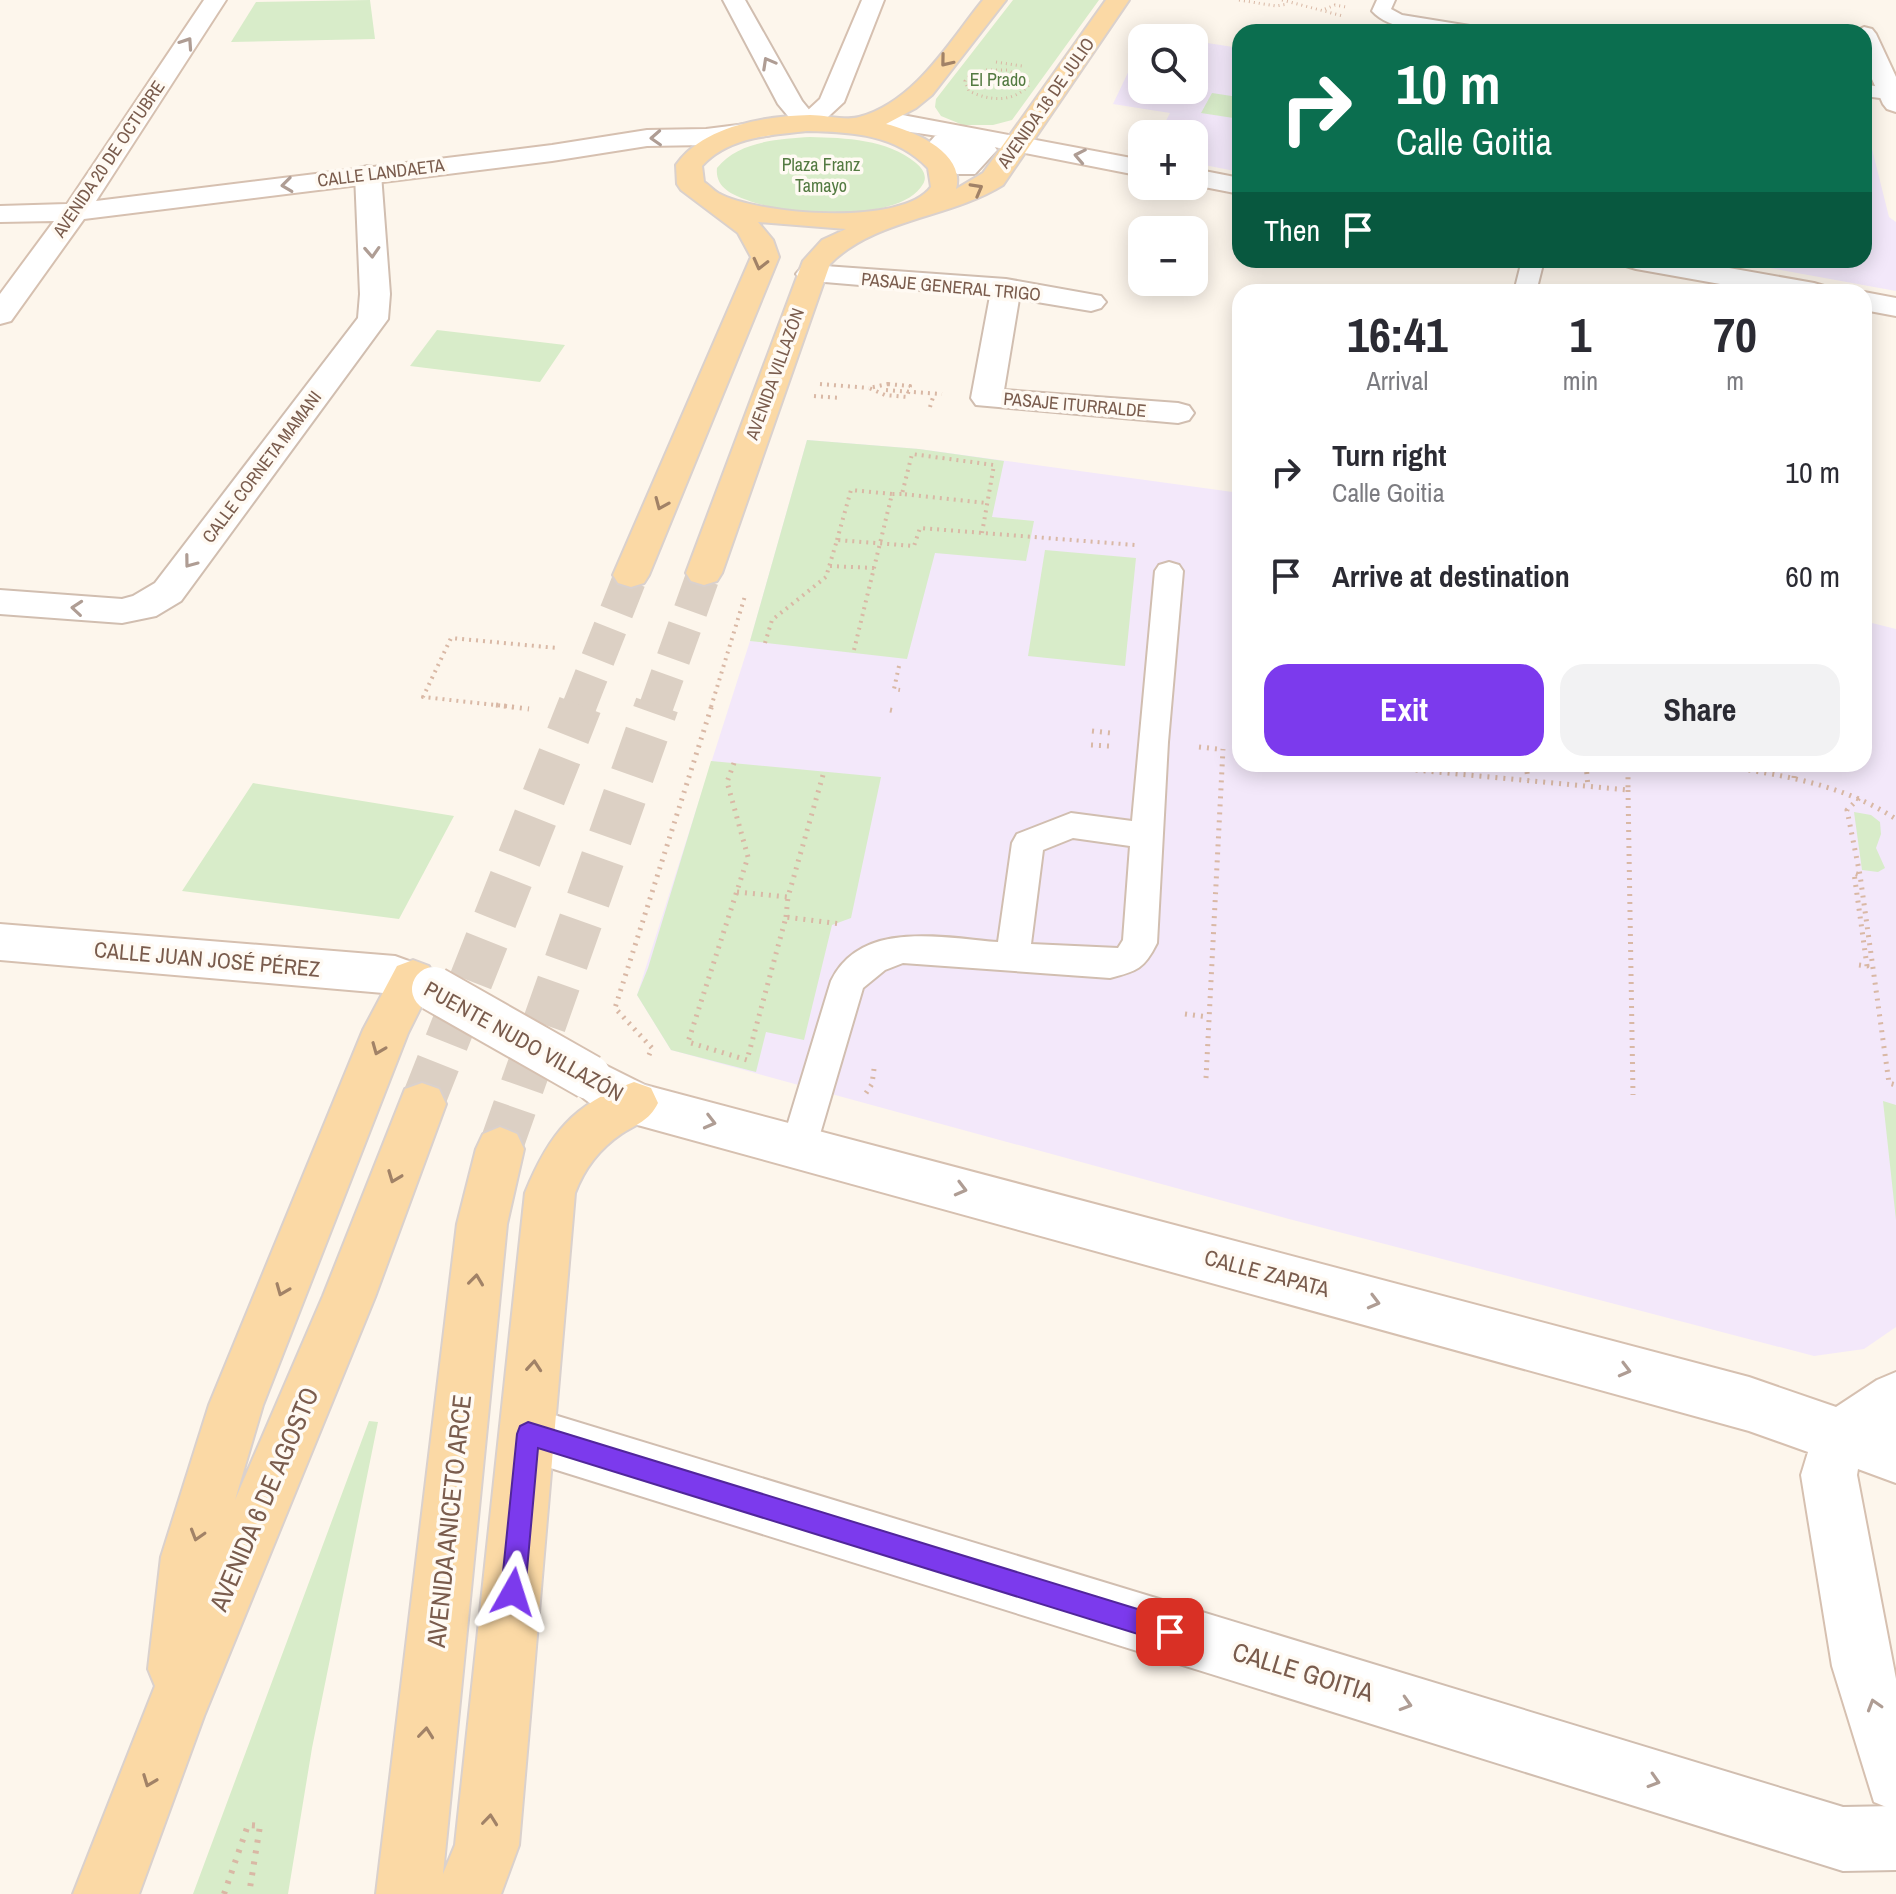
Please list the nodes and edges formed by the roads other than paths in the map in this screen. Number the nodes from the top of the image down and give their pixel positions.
1 (215, 0) edge
2 (734, 0) edge
3 (873, 0) edge
4 (995, 0) edge
5 (1118, 0) edge
6 (1386, 0) edge
7 (1423, 24) edge
8 (1872, 52) edge
9 (1872, 92) edge
10 (1894, 99) edge
11 (807, 123) junction
12 (864, 125) junction
13 (762, 130) junction
14 (1018, 144) junction
15 (1128, 165) edge
16 (368, 174) junction
17 (1208, 180) edge
18 (1232, 184) edge
19 (720, 207) junction
20 (75, 212) junction
21 (906, 213) junction
22 (0, 214) edge
23 (1680, 268) edge
24 (811, 274) junction
25 (1770, 284) edge
26 (1006, 288) junction
27 (1091, 302) dead end
28 (1872, 302) edge
29 (1896, 307) edge
30 (0, 315) edge
31 (1178, 413) dead end
32 (1169, 571) dead end
33 (704, 573) tunnel mouth
34 (631, 575) tunnel mouth
35 (0, 602) edge
36 (1147, 836) junction
37 (0, 942) edge
38 (1013, 955) junction
39 (423, 984) junction
40 (623, 1081) junction
41 (422, 1104) tunnel mouth
42 (800, 1146) junction
43 (500, 1149) tunnel mouth
44 (1896, 1399) edge
45 (528, 1434) junction
46 (1839, 1437) junction
47 (1896, 1455) edge
48 (173, 1716) junction
49 (1896, 1780) edge
50 (1896, 1838) edge
51 (106, 1894) edge
52 (409, 1894) edge
53 (468, 1894) edge

20 -> 1 main road, AVENIDA 20 DE OCTUBRE
11 -> 2 main road
3 - 11 main road
4 -> 12 main road
5 - 14 main road, AVENIDA 16 DE JULIO
6 - 7 lane
8 - 10 main road
9 - 10 lane
11 - 12 main road
11 - 13 main road
12 - 14 main road
12 - 21 main road
13 -> 16 main road, CALLE LANDAETA
13 - 19 main road
15 -> 14 main road
21 -> 14 main road, AVENIDA 16 DE JULIO
16 -> 20 main road, CALLE LANDAETA
16 -> 35 main road, CALLE CORNETA MAMANI
17 - 18 main road
19 - 21 main road
19 -> 34 main road
20 - 22 main road, CALLE LANDAETA
20 - 30 main road, AVENIDA 20 DE OCTUBRE
21 - 24 main road, AVENIDA VILLAZÓN
23 - 25 main road
24 - 26 main road, PASAJE GENERAL TRIGO
24 - 33 main road, AVENIDA VILLAZÓN
26 - 27 main road, PASAJE GENERAL TRIGO
26 - 31 main road, PASAJE ITURRALDE
28 - 29 main road
32 - 36 lane
36 - 38 lane
36 - 38 lane
37 - 39 main road, CALLE JUAN JOSÉ PÉREZ
38 - 42 lane
39 - 40 main road, PUENTE NUDO VILLAZÓN, bridge
39 -> 48 main road
40 -> 42 main road, CALLE ZAPATA
45 -> 40 main road
41 -> 48 main road, AVENIDA 6 DE AGOSTO
42 -> 46 main road, CALLE ZAPATA
52 -> 43 main road, AVENIDA ANICETO ARCE
44 - 46 main road
45 -> 50 main road, CALLE GOITIA
53 -> 45 main road
46 - 47 main road, CALLE ZAPATA
49 -> 46 main road
48 -> 51 main road, AVENIDA 6 DE AGOSTO

